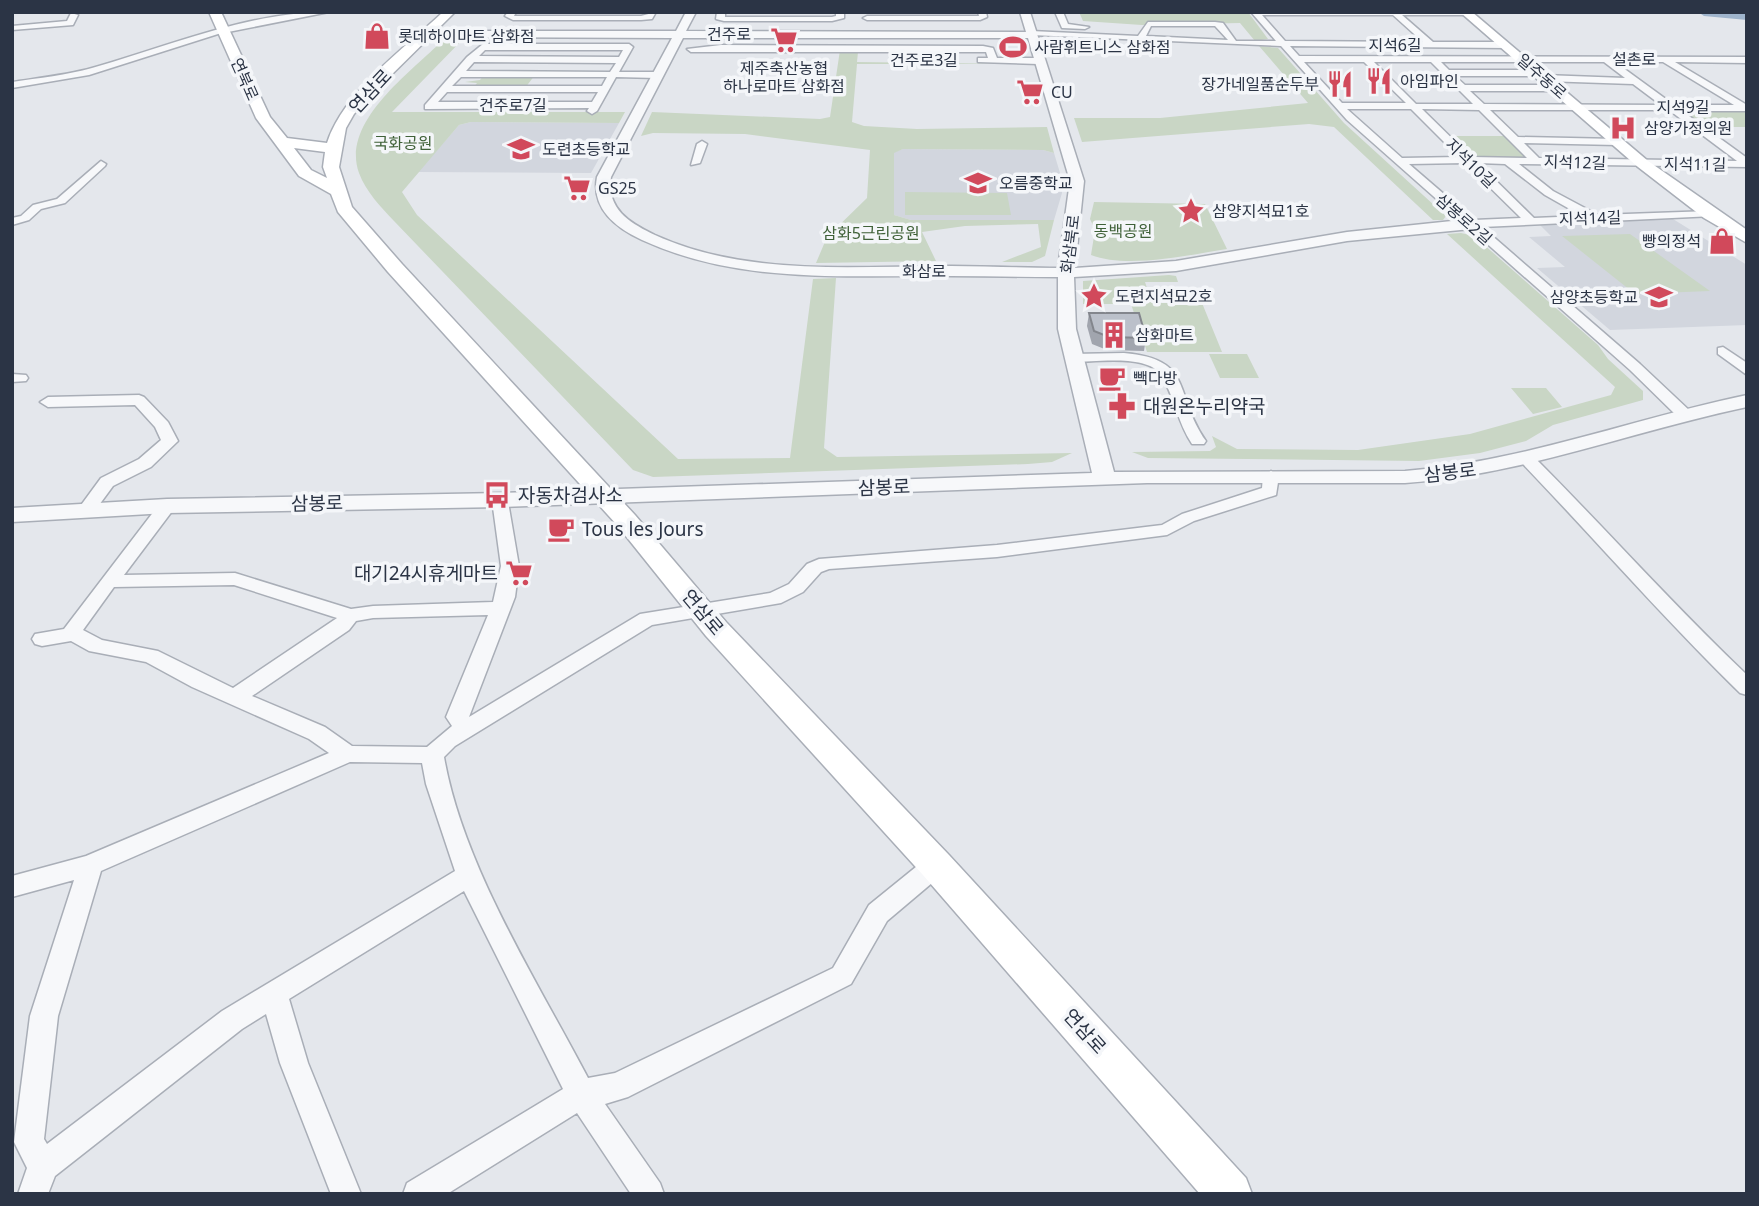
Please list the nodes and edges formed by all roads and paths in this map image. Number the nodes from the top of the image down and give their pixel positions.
1 (215, 12) edge
2 (325, 12) edge
3 (450, 12) edge
4 (512, 12) edge
5 (652, 12) edge
6 (691, 12) edge
7 (721, 12) edge
8 (841, 12) edge
9 (982, 12) edge
10 (1025, 12) edge
11 (1059, 12) edge
12 (1256, 12) edge
13 (1306, 13) edge
14 (1347, 13) edge
15 (1394, 13) edge
16 (1465, 13) edge
17 (868, 15) edge
18 (38, 16) dead end
19 (577, 18) junction
20 (769, 19) junction
21 (1313, 21) dead end
22 (1356, 21) dead end
23 (12, 27) edge
24 (223, 30) junction
25 (429, 31) junction
26 (978, 31) junction
27 (566, 32) junction
28 (680, 32) junction
29 (764, 32) junction
30 (866, 33) junction
31 (1031, 33) junction
32 (1143, 34) junction
33 (949, 35) junction
34 (1329, 36) dead end
35 (1373, 37) dead end
36 (1232, 40) junction
37 (1284, 44) junction
38 (1336, 44) junction
39 (1382, 45) junction
40 (1432, 45) junction
41 (554, 46) junction
42 (1506, 46) junction
43 (721, 48) dead end
44 (758, 48) junction
45 (865, 48) junction
46 (1297, 59) junction
47 (1366, 59) junction
48 (1397, 59) junction
49 (1433, 59) junction
50 (1522, 59) junction
51 (1605, 59) junction
52 (470, 60) junction
53 (623, 60) junction
54 (870, 60) dead end
55 (966, 60) dead end
56 (993, 60) junction
57 (1664, 60) junction
58 (1725, 60) junction
59 (1747, 60) edge
60 (1038, 61) junction
61 (1747, 71) edge
62 (1448, 73) junction
63 (458, 74) junction
64 (614, 74) junction
65 (657, 75) junction
66 (1546, 80) junction
67 (1635, 81) junction
68 (12, 85) edge
69 (1464, 88) junction
70 (444, 89) junction
71 (605, 89) junction
72 (1412, 105) junction
73 (1338, 106) junction
74 (1483, 106) junction
75 (1577, 106) junction
76 (1671, 108) junction
77 (1746, 108) edge
78 (348, 112) junction
79 (278, 137) junction
80 (1516, 140) junction
81 (1618, 142) junction
82 (702, 144) dead end
83 (333, 148) junction
84 (1468, 160) junction
85 (1507, 160) junction
86 (1399, 161) junction
87 (1536, 161) junction
88 (695, 163) dead end
89 (102, 164) dead end
90 (1643, 164) junction
91 (1747, 164) edge
92 (338, 191) junction
93 (1710, 214) junction
94 (1594, 218) junction
95 (1530, 221) junction
96 (12, 222) edge
97 (1471, 224) junction
98 (1747, 227) edge
99 (1730, 228) junction
100 (1747, 238) edge
101 (1067, 272) junction
102 (1723, 351) dead end
103 (1073, 358) junction
104 (1747, 371) edge
105 (1747, 401) edge
106 (48, 402) dead end
107 (1684, 414) junction
108 (1198, 441) dead end
109 (1527, 459) junction
110 (1271, 476) junction
111 (1105, 480) junction
112 (605, 497) junction
113 (501, 500) junction
114 (167, 506) junction
115 (85, 512) junction
116 (12, 515) edge
117 (109, 580) junction
118 (501, 608) junction
119 (704, 611) junction
120 (350, 616) junction
121 (71, 634) junction
122 (41, 639) dead end
123 (1747, 688) edge
124 (234, 698) junction
125 (466, 729) junction
126 (348, 754) junction
127 (432, 755) junction
128 (91, 865) junction
129 (936, 865) junction
130 (469, 875) junction
131 (12, 887) edge
132 (275, 996) junction
133 (581, 1094) junction
134 (38, 1180) edge
135 (346, 1194) edge
136 (418, 1194) edge
137 (649, 1194) edge
138 (1230, 1194) edge

1 - 24 main road, 연북로
2 - 24 street
3 - 25 main road, 연삼로
4 - 19 street
5 - 19 street
6 - 28 street, 화삼로
7 - 20 street
8 - 20 street
9 - 17 street
10 - 31 street, 화삼북로
11 - 32 street
12 - 13 street
12 - 37 street, 삼봉로2길
13 - 14 street
13 - 21 street
14 - 15 street
14 - 22 street
15 - 16 street
15 - 40 street
16 - 42 main road, 일주동로
17 - 30 street, 건주로3길
18 - 23 street
19 - 27 street
20 - 29 street
24 - 68 street
24 - 79 main road, 연북로
25 - 27 street, 건주로
25 - 78 main road, 연삼로
26 - 30 street, 건주로
26 - 31 street, 건주로
26 - 33 street
27 - 28 street, 건주로
27 - 41 street
28 - 29 street, 건주로
28 - 65 street, 화삼로
29 - 30 street, 건주로
29 - 44 street
30 - 33 street, 건주로
30 - 45 street, 건주로3길
31 - 32 street, 건주로
31 - 33 street, 건주로
31 - 60 street, 화삼북로
32 - 36 street, 건주로
32 - 36 street
34 - 38 street
35 - 39 street
36 - 37 street, 건주로
37 - 38 street, 지석6길
37 - 46 street, 삼봉로2길
38 - 39 street, 지석6길
39 - 40 street, 지석6길
39 - 48 street
40 - 42 street, 지석6길
41 - 52 street, 건주로7길
41 - 53 street, 건주로7길
42 - 50 main road, 일주동로
43 - 44 street
44 - 45 street
45 - 54 street, 건주로3길
45 - 56 street, 건주로3길
46 - 47 street, 설촌로
46 - 73 street, 삼봉로2길
47 - 48 street, 설촌로
47 - 72 street
48 - 49 street, 설촌로
49 - 50 street, 설촌로
49 - 62 street
50 - 51 street, 설촌로
50 - 66 main road, 일주동로
51 - 57 street, 설촌로
51 - 67 street
52 - 53 street
52 - 63 street, 건주로7길
53 - 64 street, 건주로7길
55 - 56 street, 건주로3길
56 - 60 street, 건주로3길
57 - 58 street, 설촌로
57 - 77 street
58 - 59 street, 설촌로
58 - 61 street
60 - 101 street, 화삼북로
62 - 66 street
62 - 69 street
63 - 64 street, 건주로7길
63 - 70 street, 건주로7길
64 - 65 street
64 - 71 street, 건주로7길
65 - 101 street, 화삼로
66 - 67 street
66 - 69 street
66 - 75 main road, 일주동로
67 - 76 street
69 - 74 street
70 - 71 street, 건주로7길
70 - 71 street, 건주로7길
72 - 73 street, 지석10길
72 - 74 street, 지석10길
72 - 84 street, 지석10길
73 - 86 street, 삼봉로2길
74 - 75 street, 지석10길
74 - 80 street
75 - 76 street, 지석9길
75 - 81 main road, 일주동로
76 - 77 street, 지석9길
76 - 91 street
78 - 79 main road
78 - 83 main road, 연삼로
79 - 83 main road
79 - 92 main road, 연북로
80 - 81 street
80 - 87 street
81 - 90 main road, 일주동로
82 - 88 street
83 - 92 main road, 연삼로
84 - 85 street, 지석12길
84 - 86 street, 지석12길
84 - 95 street, 지석10길
85 - 87 street, 지석12길
85 - 94 street, 지석12길
86 - 97 street, 삼봉로2길
87 - 90 street, 지석12길
89 - 96 street
90 - 91 street, 지석11길
90 - 93 main road, 일주동로
92 - 112 main road, 연삼로
93 - 94 street, 지석14길
93 - 99 main road, 일주동로
94 - 95 street, 지석14길
95 - 97 street, 지석14길
97 - 101 street, 화삼로
97 - 107 street, 삼봉로2길
98 - 99 street
99 - 100 main road, 일주동로
101 - 103 street, 화삼북로
102 - 104 street
103 - 108 street
103 - 111 street, 화삼북로
105 - 107 street, 삼봉로
106 - 115 street
107 - 109 street, 삼봉로
109 - 110 street, 삼봉로
109 - 123 street
110 - 111 street, 삼봉로
110 - 119 street
111 - 112 street, 삼봉로
112 - 113 street, 삼봉로
112 - 119 main road, 연삼로
113 - 114 street, 삼봉로
113 - 118 street
114 - 115 street, 삼봉로
114 - 117 street
115 - 116 street, 삼봉로
117 - 120 street
117 - 121 street
118 - 120 street
118 - 125 street
119 - 125 street
119 - 129 main road, 연삼로
120 - 124 street
121 - 122 street
121 - 124 street
124 - 126 street
125 - 127 street
126 - 127 street
126 - 128 street
127 - 130 street
128 - 131 street
128 - 134 street
129 - 133 street
129 - 138 main road, 연삼로
130 - 132 street
130 - 133 street
132 - 134 street
132 - 135 street
133 - 136 street
133 - 137 street

